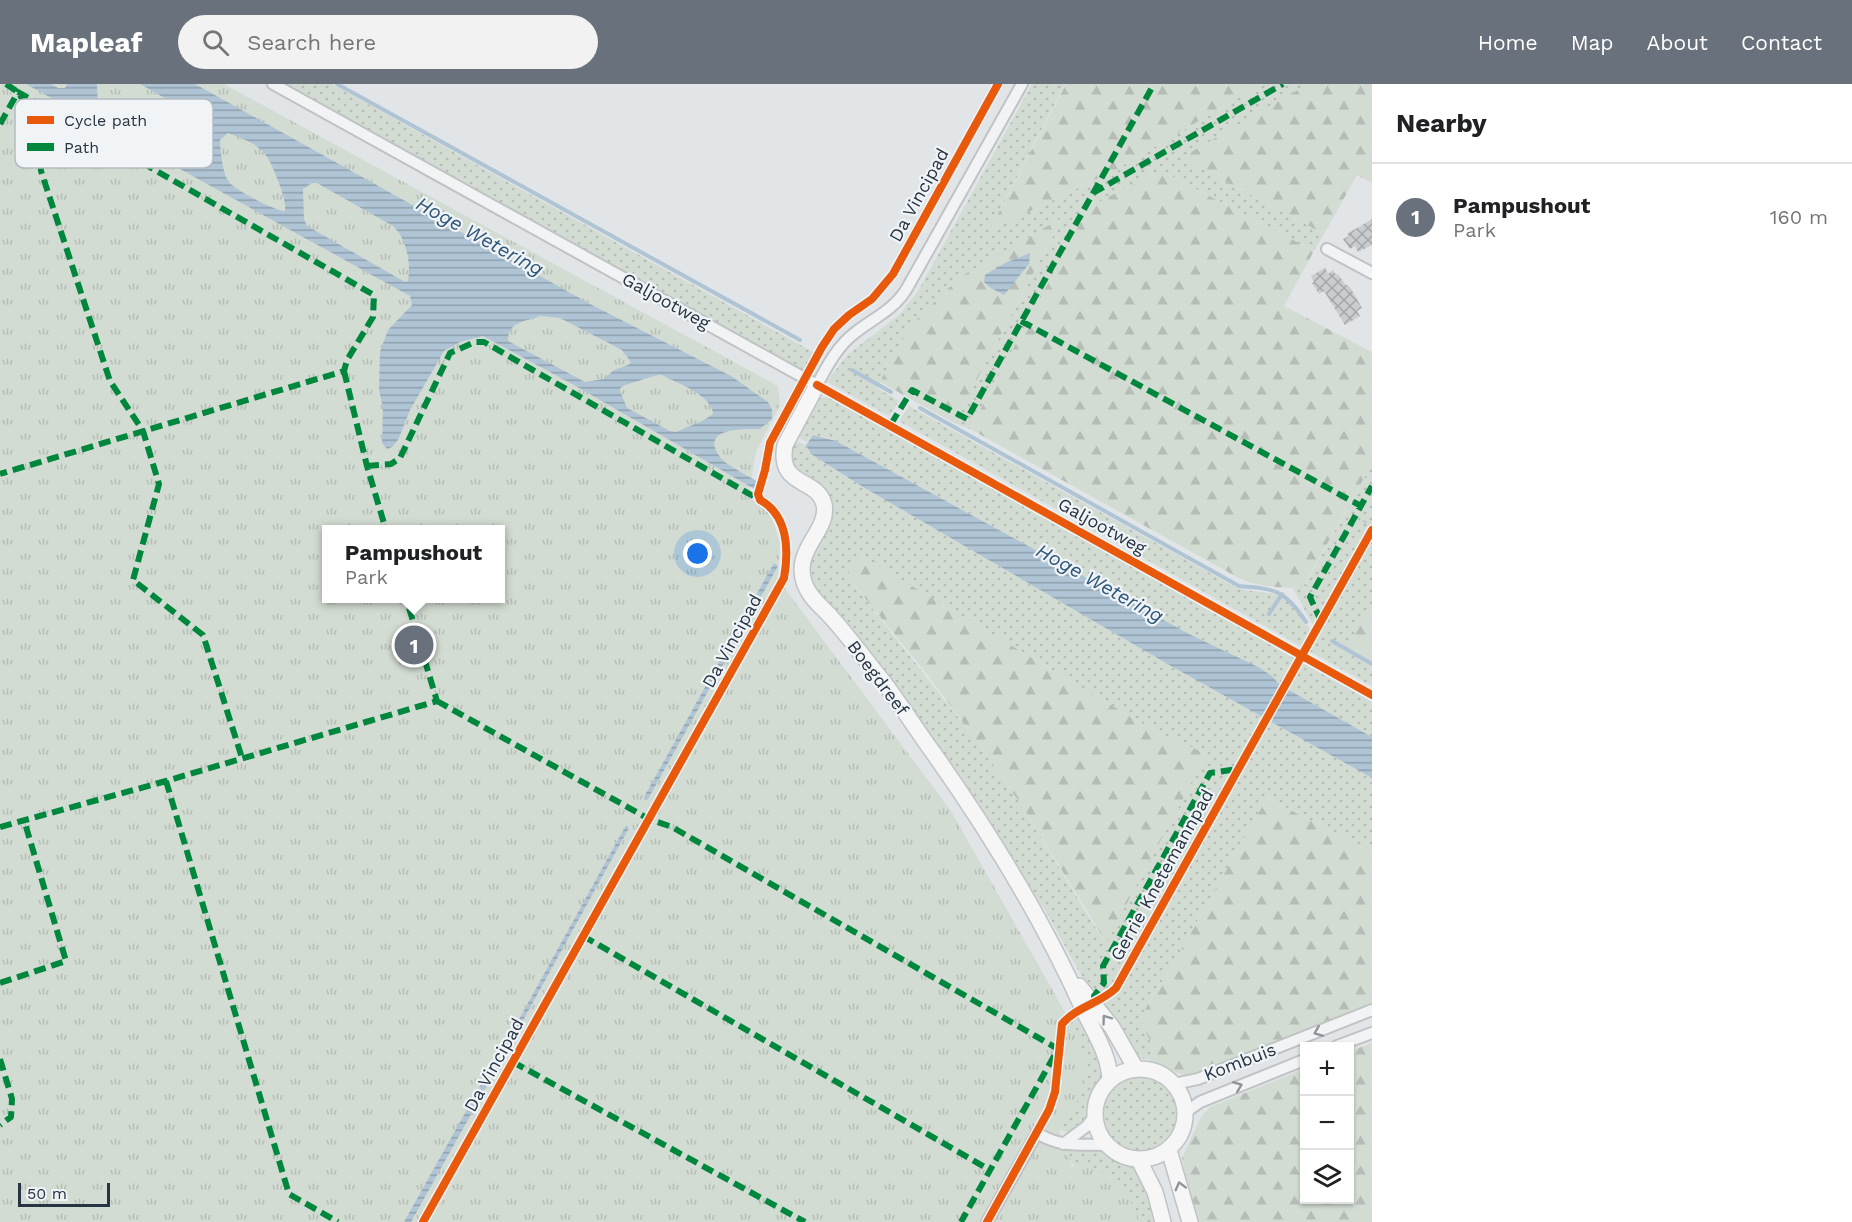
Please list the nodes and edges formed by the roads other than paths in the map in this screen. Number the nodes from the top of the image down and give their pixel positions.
1 (273, 84) edge
2 (1022, 84) edge
3 (1327, 249) dead end
4 (1372, 273) edge
5 (817, 385) junction
6 (1067, 972) junction
7 (1372, 1010) edge
8 (1372, 1033) edge
9 (1350, 1042) edge
10 (1300, 1062) edge
11 (1137, 1069) junction
12 (1110, 1080) junction
13 (1174, 1084) junction
14 (1186, 1112) junction
15 (1095, 1115) junction
16 (1063, 1144) junction
17 (1107, 1145) junction
18 (1169, 1150) junction
19 (1139, 1160) junction
20 (987, 1222) edge
21 (1163, 1222) edge
22 (1190, 1222) edge

1 - 5 street, Galjootweg
2 - 5 street
3 - 4 street
5 - 6 street, Boegdreef
11 -> 6 street, Boegdreef
6 - 12 street, Boegdreef
7 -> 13 street, Kombuis
8 - 9 street
14 -> 10 street, Kombuis
11 - 12 street
11 - 13 street
12 - 15 street
13 - 14 street
14 - 18 street
15 - 16 street
15 - 17 street
16 - 17 street
16 - 20 street
17 - 19 street
18 - 19 street
22 -> 18 street
19 - 21 street

